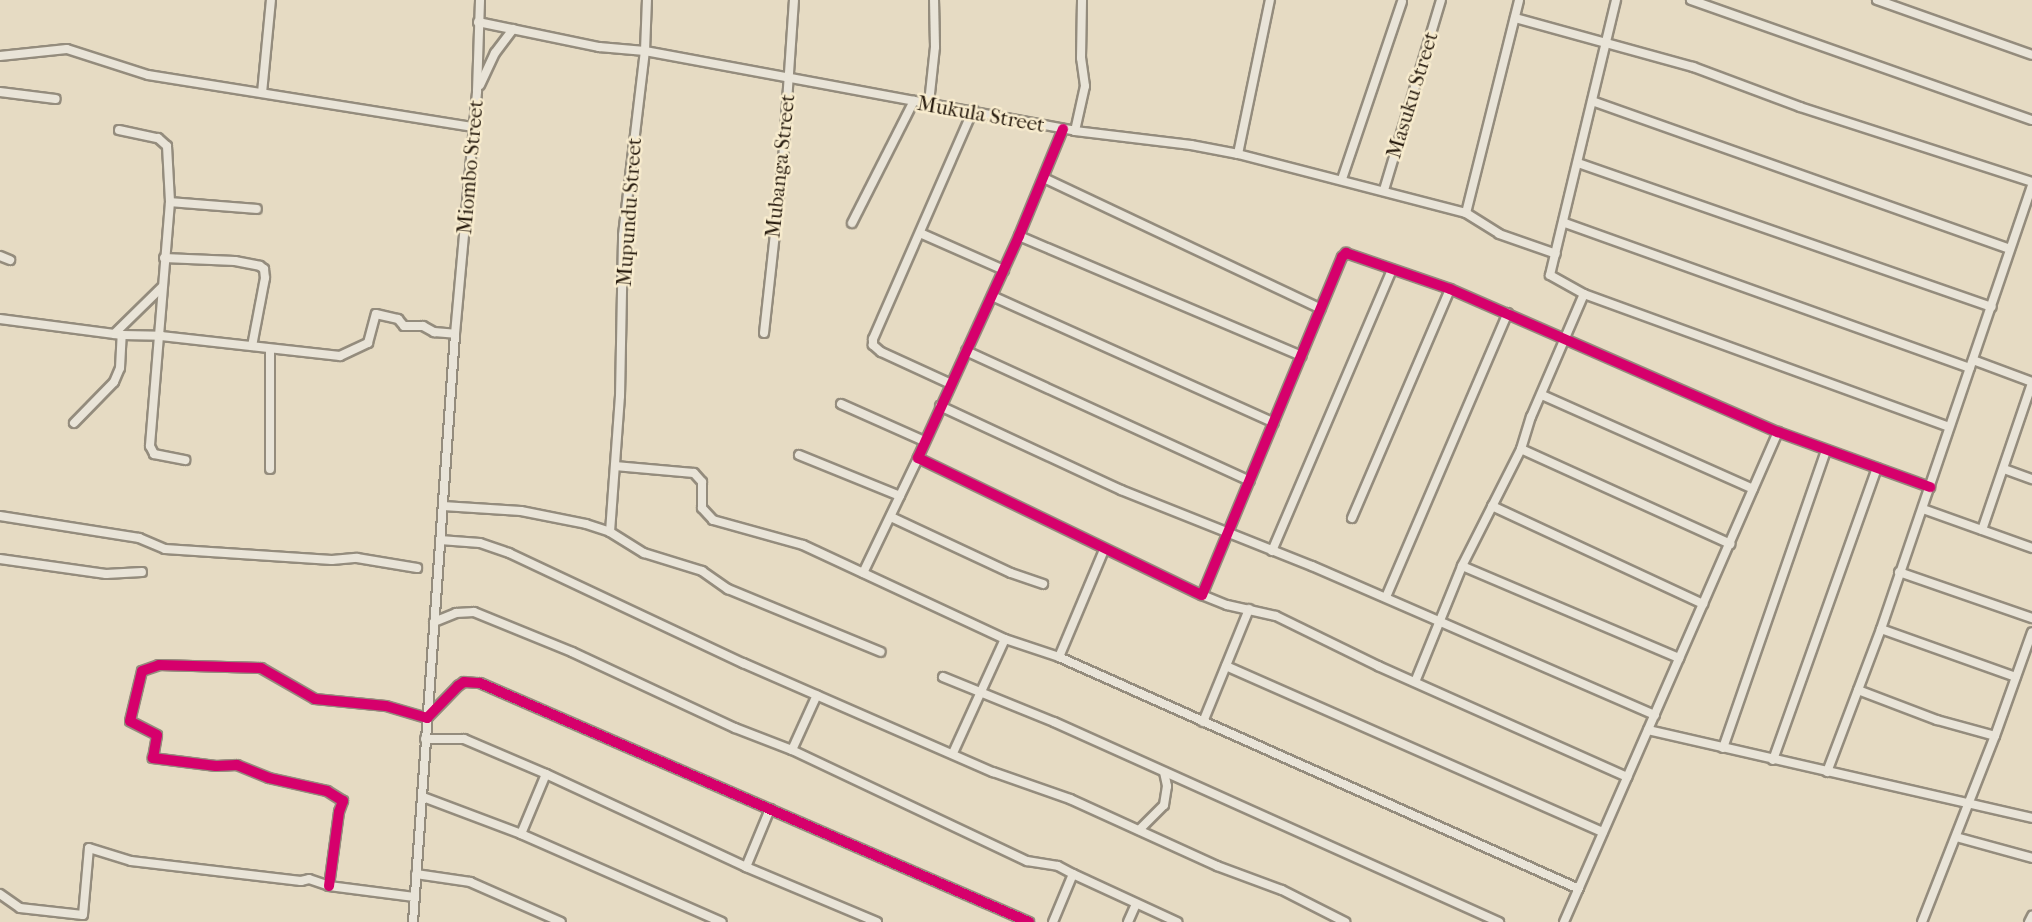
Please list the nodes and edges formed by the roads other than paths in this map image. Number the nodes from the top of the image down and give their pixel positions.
1 (271, 0) edge
2 (480, 0) edge
3 (647, 0) edge
4 (794, 0) edge
5 (934, 0) edge
6 (1082, 0) edge
7 (1270, 0) edge
8 (1441, 0) edge
9 (1519, 0) edge
10 (1616, 0) edge
11 (1691, 0) edge
12 (1877, 0) edge
13 (1402, 2) edge
14 (1715, 4) edge
15 (1514, 18) junction
16 (478, 22) junction
17 (513, 29) junction
18 (1607, 41) junction
19 (645, 51) junction
20 (2032, 55) edge
21 (0, 57) edge
22 (789, 80) junction
23 (477, 91) junction
24 (0, 92) edge
25 (262, 93) junction
26 (56, 99) dead end
27 (914, 101) junction
28 (1592, 101) junction
29 (929, 103) junction
30 (973, 110) junction
31 (2032, 120) edge
32 (472, 127) junction
33 (1063, 129) junction
34 (119, 130) dead end
35 (1075, 131) junction
36 (1238, 155) junction
37 (1578, 163) junction
38 (1044, 178) junction
39 (1342, 179) junction
40 (2032, 184) edge
41 (1384, 190) junction
42 (170, 202) junction
43 (257, 209) dead end
44 (1466, 213) junction
45 (852, 223) dead end
46 (1565, 223) junction
47 (920, 233) junction
48 (1019, 236) junction
49 (2010, 248) junction
50 (1556, 254) junction
51 (0, 256) edge
52 (164, 258) junction
53 (10, 260) dead end
54 (1392, 269) junction
55 (1004, 270) junction
56 (162, 287) junction
57 (1450, 289) junction
58 (1584, 293) junction
59 (992, 296) junction
60 (1992, 307) junction
61 (1321, 309) junction
62 (1508, 313) junction
63 (0, 319) edge
64 (764, 333) dead end
65 (455, 334) junction
66 (118, 335) junction
67 (161, 336) junction
68 (1565, 338) junction
69 (252, 346) junction
70 (270, 349) junction
71 (966, 351) junction
72 (1302, 356) junction
73 (1972, 364) junction
74 (2032, 382) edge
75 (951, 384) junction
76 (1542, 395) junction
77 (841, 404) dead end
78 (940, 406) junction
79 (74, 423) dead end
80 (1274, 423) junction
81 (1949, 427) junction
82 (1778, 432) junction
83 (924, 441) junction
84 (1521, 449) junction
85 (1826, 450) junction
86 (799, 455) dead end
87 (918, 458) junction
88 (185, 460) dead end
89 (615, 466) junction
90 (1877, 468) junction
91 (270, 469) dead end
92 (2004, 469) junction
93 (2032, 479) edge
94 (1250, 481) junction
95 (1930, 487) junction
96 (1752, 489) junction
97 (900, 496) junction
98 (443, 506) junction
99 (1492, 506) junction
100 (1923, 509) junction
101 (0, 516) edge
102 (891, 517) junction
103 (1352, 518) dead end
104 (1982, 530) junction
105 (610, 532) junction
106 (1228, 534) junction
107 (440, 540) junction
108 (1730, 544) junction
109 (2032, 548) edge
110 (1104, 550) junction
111 (1272, 551) junction
112 (0, 559) edge
113 (1462, 566) junction
114 (417, 568) dead end
115 (142, 572) dead end
116 (1899, 572) junction
117 (863, 573) junction
118 (1043, 584) dead end
119 (1202, 594) junction
120 (1385, 597) junction
121 (1703, 604) junction
122 (1249, 610) junction
123 (2032, 618) edge
124 (1440, 621) junction
125 (434, 622) junction
126 (1881, 629) junction
127 (2032, 632) edge
128 (1005, 639) junction
129 (881, 652) dead end
130 (1059, 657) junction
131 (1679, 659) junction
132 (1226, 666) junction
133 (943, 677) dead end
134 (2016, 677) junction
135 (1415, 682) junction
136 (1858, 690) junction
137 (982, 691) junction
138 (817, 695) junction
139 (1655, 715) junction
140 (427, 718) junction
141 (1203, 722) junction
142 (1648, 730) junction
143 (1996, 736) junction
144 (425, 739) junction
145 (1723, 748) junction
146 (793, 750) junction
147 (953, 753) junction
148 (1773, 760) junction
149 (1164, 772) junction
150 (1827, 772) junction
151 (546, 774) junction
152 (1627, 777) junction
153 (423, 797) junction
154 (1970, 804) junction
155 (770, 809) junction
156 (2032, 817) edge
157 (1139, 830) junction
158 (1603, 832) junction
159 (521, 834) junction
160 (1956, 837) junction
161 (2032, 858) edge
162 (746, 867) junction
163 (416, 874) junction
164 (1073, 874) junction
165 (328, 886) junction
166 (1579, 889) junction
167 (0, 894) edge
168 (414, 897) junction
169 (1136, 904) junction
170 (2032, 916) edge
171 (413, 922) edge
172 (561, 922) edge
173 (722, 922) edge
174 (877, 922) edge
175 (1029, 922) edge
176 (1053, 922) edge
177 (1128, 922) edge
178 (1177, 922) edge
179 (1345, 922) edge
180 (1499, 922) edge
181 (1564, 922) edge
182 (1922, 922) edge
183 (2029, 922) edge

1 - 25 street
2 - 16 street, Miombo Street
3 - 19 street, Mupundu Street
4 - 22 street, Mubanga Street
5 - 29 street
6 - 35 street
7 - 36 street
8 - 41 street, Masuku Street
9 - 15 street
10 - 18 street
11 - 14 street
12 - 20 street
13 - 39 street
14 - 31 street
15 - 18 street
15 - 44 street
16 - 17 street, Mukula Street
16 - 23 street, Miombo Street
17 - 19 street, Mukula Street
17 - 23 street
18 - 28 street
18 - 40 street
19 - 22 street, Mukula Street
19 - 89 street, Mupundu Street
21 - 25 street
22 - 27 street, Mukula Street
22 - 64 street, Mubanga Street
23 - 32 street, Miombo Street
24 - 26 street
25 - 32 street
27 - 29 street, Mukula Street
27 - 45 street
28 - 37 street
28 - 49 street
29 - 30 street, Mukula Street
30 - 33 street, Mukula Street
30 - 47 street
32 - 65 street, Miombo Street
33 - 35 street, Mukula Street
33 - 38 street
34 - 42 street
35 - 36 street, Mukula Street
36 - 39 street, Mukula Street
37 - 46 street
37 - 60 street
38 - 48 street
38 - 61 street
39 - 41 street, Mukula Street
40 - 49 street
41 - 44 street, Mukula Street
42 - 43 street
42 - 52 street
44 - 50 street, Mukula Street
46 - 50 street
46 - 73 street
47 - 55 street
47 - 75 street
48 - 55 street
48 - 72 street
49 - 60 street
50 - 58 street
51 - 53 street
52 - 56 street
52 - 69 street
54 - 57 street
54 - 61 street
54 - 111 street
55 - 59 street
56 - 66 street
56 - 67 street
57 - 62 street
57 - 103 street
58 - 68 street
58 - 81 street
59 - 71 street
59 - 80 street
60 - 73 street
61 - 72 street
62 - 68 street
62 - 120 street
63 - 66 street
65 - 70 street
65 - 98 street, Miombo Street
66 - 67 street
66 - 79 street
67 - 69 street
67 - 88 street
68 - 76 street
68 - 82 street
69 - 70 street
70 - 91 street
71 - 75 street
71 - 94 street
72 - 80 street
73 - 74 street
73 - 81 street
74 - 92 street
75 - 78 street
76 - 84 street
76 - 96 street
77 - 83 street
78 - 83 street
78 - 106 street
80 - 94 street
81 - 95 street
82 - 85 street
82 - 96 street
83 - 87 street
84 - 99 street
84 - 108 street
85 - 90 street
85 - 145 street
86 - 97 street
87 - 97 street
87 - 110 street
89 - 105 street, Mupundu Street
89 - 117 street
90 - 95 street
90 - 148 street
92 - 93 street
92 - 104 street
94 - 106 street
95 - 100 street
96 - 108 street
97 - 102 street
98 - 105 street
98 - 107 street, Miombo Street
99 - 113 street
99 - 121 street
100 - 104 street
100 - 116 street
101 - 114 street
102 - 117 street
102 - 118 street
104 - 109 street
105 - 129 street
106 - 111 street
106 - 119 street
107 - 125 street, Miombo Street
107 - 138 street
108 - 121 street
110 - 119 street
110 - 130 street
111 - 120 street
112 - 115 street
113 - 124 street
113 - 131 street
116 - 123 street
116 - 126 street
117 - 128 street
119 - 122 street
120 - 124 street
121 - 131 street
122 - 132 street
122 - 135 street
124 - 135 street
124 - 139 street
125 - 140 street, Miombo Street
125 - 146 street
126 - 134 street
126 - 136 street
127 - 134 street
128 - 130 street
128 - 137 street
130 - 141 street
131 - 139 street
132 - 141 street
132 - 158 street
133 - 137 street
134 - 143 street
135 - 152 street
136 - 143 street
136 - 150 street
137 - 147 street
137 - 149 street
138 - 146 street
138 - 147 street
139 - 142 street
140 - 144 street, Miombo Street
140 - 155 street
140 - 165 street
141 - 166 street
142 - 145 street
142 - 152 street
143 - 154 street
144 - 151 street
144 - 153 street, Miombo Street
145 - 148 street
146 - 164 street
147 - 157 street
148 - 150 street
149 - 157 street
149 - 180 street
150 - 154 street
151 - 159 street
151 - 162 street
152 - 158 street
153 - 159 street
153 - 163 street, Miombo Street
154 - 156 street
154 - 160 street
155 - 162 street
155 - 175 street
157 - 179 street
158 - 166 street
159 - 173 street
160 - 161 street
160 - 182 street
162 - 174 street
163 - 168 street, Miombo Street
163 - 172 street
164 - 169 street
164 - 176 street
165 - 167 street
165 - 168 street
166 - 181 street
168 - 171 street, Miombo Street
169 - 177 street
169 - 178 street
170 - 183 street

